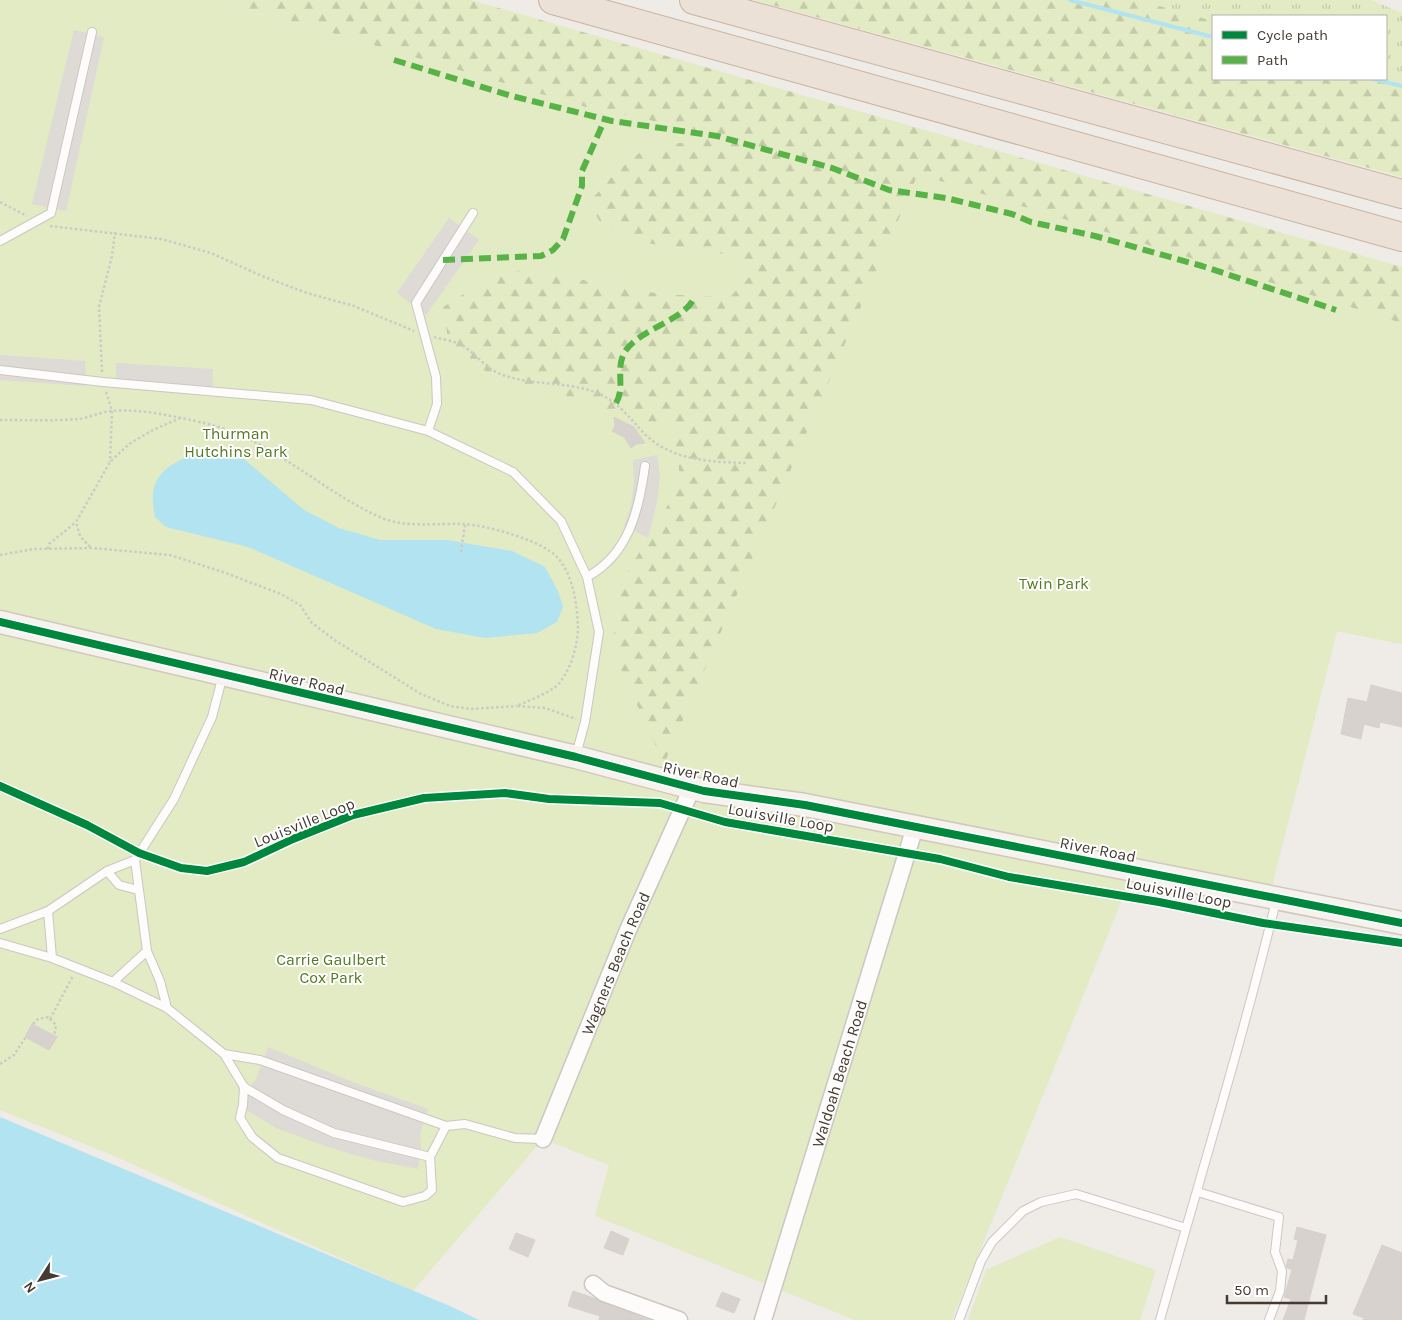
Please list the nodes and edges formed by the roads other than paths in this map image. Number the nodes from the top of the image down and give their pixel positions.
1 (553, 0) edge
2 (694, 0) edge
3 (92, 32) dead end
4 (1402, 194) edge
5 (473, 213) dead end
6 (1402, 237) edge
7 (0, 241) edge
8 (0, 370) edge
9 (428, 430) junction
10 (645, 466) dead end
11 (587, 577) junction
12 (0, 622) edge
13 (224, 675) junction
14 (576, 757) junction
15 (692, 788) junction
16 (915, 827) junction
17 (135, 860) junction
18 (107, 871) junction
19 (138, 890) junction
20 (1277, 899) junction
21 (48, 911) junction
22 (1402, 923) edge
23 (0, 929) edge
24 (0, 943) edge
25 (147, 951) junction
26 (52, 958) junction
27 (113, 982) junction
28 (167, 1008) junction
29 (224, 1054) junction
30 (244, 1086) junction
31 (446, 1126) junction
32 (543, 1139) joint
33 (430, 1157) junction
34 (1198, 1192) junction
35 (1186, 1228) junction
36 (593, 1284) dead end
37 (679, 1320) edge
38 (763, 1320) edge
39 (959, 1320) edge
40 (1160, 1320) edge
41 (1269, 1320) edge

1 - 6 highway
2 - 4 highway
3 - 7 lane
5 - 9 lane
8 - 9 lane
9 - 11 lane
10 - 11 lane
11 - 14 lane
12 - 13 street, River Road
13 - 14 street, River Road
13 - 17 lane
14 - 15 street, River Road
15 - 16 street, River Road
15 - 32 street, Wagners Beach Road
16 - 20 street, River Road
16 - 38 street, Waldoah Beach Road
17 - 18 lane
17 - 19 lane
18 - 19 lane
18 - 21 lane
19 - 25 lane
20 - 22 street, River Road
20 - 34 lane
21 - 23 lane
21 - 26 lane
24 - 26 lane
25 - 27 lane
25 - 28 lane
26 - 27 lane
27 - 28 lane
28 - 29 lane
29 - 30 lane
29 - 31 lane
30 - 33 lane
30 - 33 lane
31 - 32 lane
31 - 33 lane
34 - 35 lane
34 - 41 lane
35 - 39 lane
35 - 40 lane
36 - 37 street

